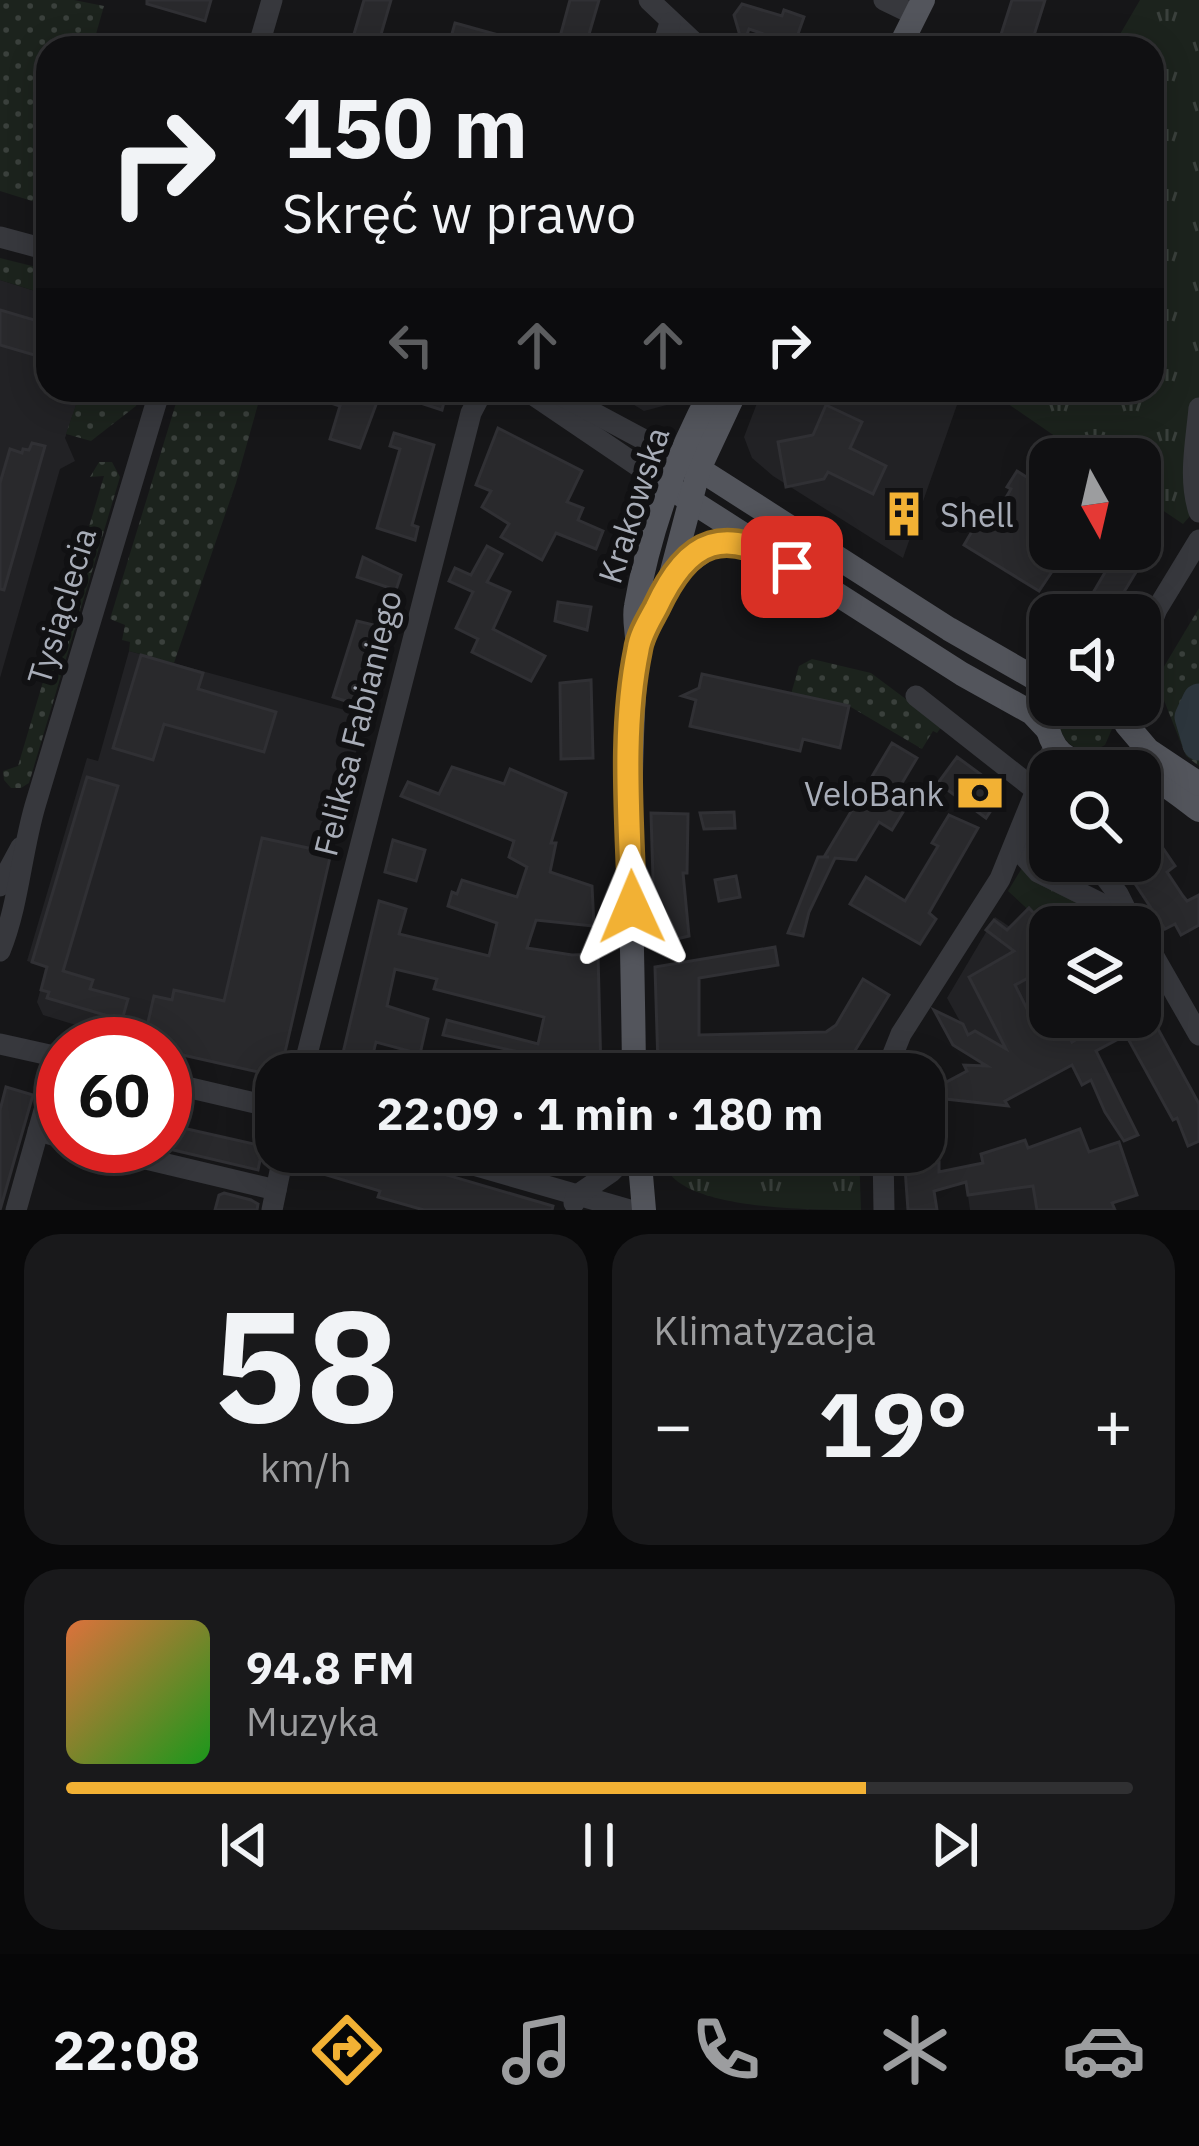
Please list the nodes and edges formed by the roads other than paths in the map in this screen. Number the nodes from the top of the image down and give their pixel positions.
1 (272, 0) edge
2 (649, 0) edge
3 (884, 0) edge
4 (919, 7) edge
5 (670, 23) junction
6 (262, 36) edge
7 (666, 36) edge
8 (686, 36) edge
9 (904, 36) edge
10 (0, 237) edge
11 (36, 247) edge
12 (156, 402) edge
13 (477, 402) edge
14 (544, 402) edge
15 (573, 402) edge
16 (708, 402) edge
17 (728, 402) edge
18 (1199, 408) edge
19 (689, 464) junction
20 (679, 494) junction
21 (1199, 512) edge
22 (1199, 540) edge
23 (758, 545) junction
24 (671, 575) junction
25 (1161, 597) edge
26 (638, 645) junction
27 (1029, 675) edge
28 (916, 696) dead end
29 (1123, 726) edge
30 (1132, 726) edge
31 (1052, 727) edge
32 (1071, 750) edge
33 (1110, 750) edge
34 (1161, 784) edge
35 (1199, 784) edge
36 (1029, 785) edge
37 (1199, 810) edge
38 (1029, 830) edge
39 (25, 842) junction
40 (1016, 847) junction
41 (0, 886) edge
42 (1100, 906) edge
43 (0, 951) edge
44 (1161, 970) edge
45 (1199, 1035) edge
46 (0, 1044) edge
47 (36, 1052) edge
48 (307, 1053) edge
49 (634, 1053) edge
50 (894, 1053) edge
51 (192, 1088) edge
52 (255, 1103) edge
53 (36, 1138) edge
54 (185, 1173) edge
55 (488, 1173) edge
56 (610, 1173) edge
57 (638, 1173) edge
58 (883, 1173) edge
59 (274, 1200) edge
60 (574, 1203) edge
61 (16, 1210) edge
62 (630, 1210) edge
63 (644, 1210) edge
64 (884, 1210) edge

1 - 6 street
2 - 5 street
3 - 4 street
4 - 9 main road
5 - 7 street
5 - 8 street
10 - 11 street
12 - 39 street, Tysiąclecia
13 - 48 street, Feliksa Fabianiego
14 - 20 street
15 - 19 street
16 - 19 main road, Krakowska
17 - 19 main road, Krakowska
18 - 21 street
19 - 20 main road, Krakowska
19 - 27 main road
20 - 23 main road
20 - 24 main road, Krakowska
20 - 26 main road, Krakowska
22 - 25 street
23 - 24 main road
23 - 31 main road
24 - 26 main road, Krakowska
26 - 49 main road, Krakowska
28 - 36 street
29 - 33 main road
30 - 35 main road
31 - 32 main road
34 - 37 main road
38 - 40 street
39 - 41 street, Tysiąclecia
39 - 43 street, Tysiąclecia
40 - 42 street
40 - 50 street
44 - 45 street
46 - 47 street
51 - 52 street
53 - 61 street
54 - 59 street
55 - 60 street
56 - 60 street
57 - 63 main road
58 - 64 street
60 - 62 street

